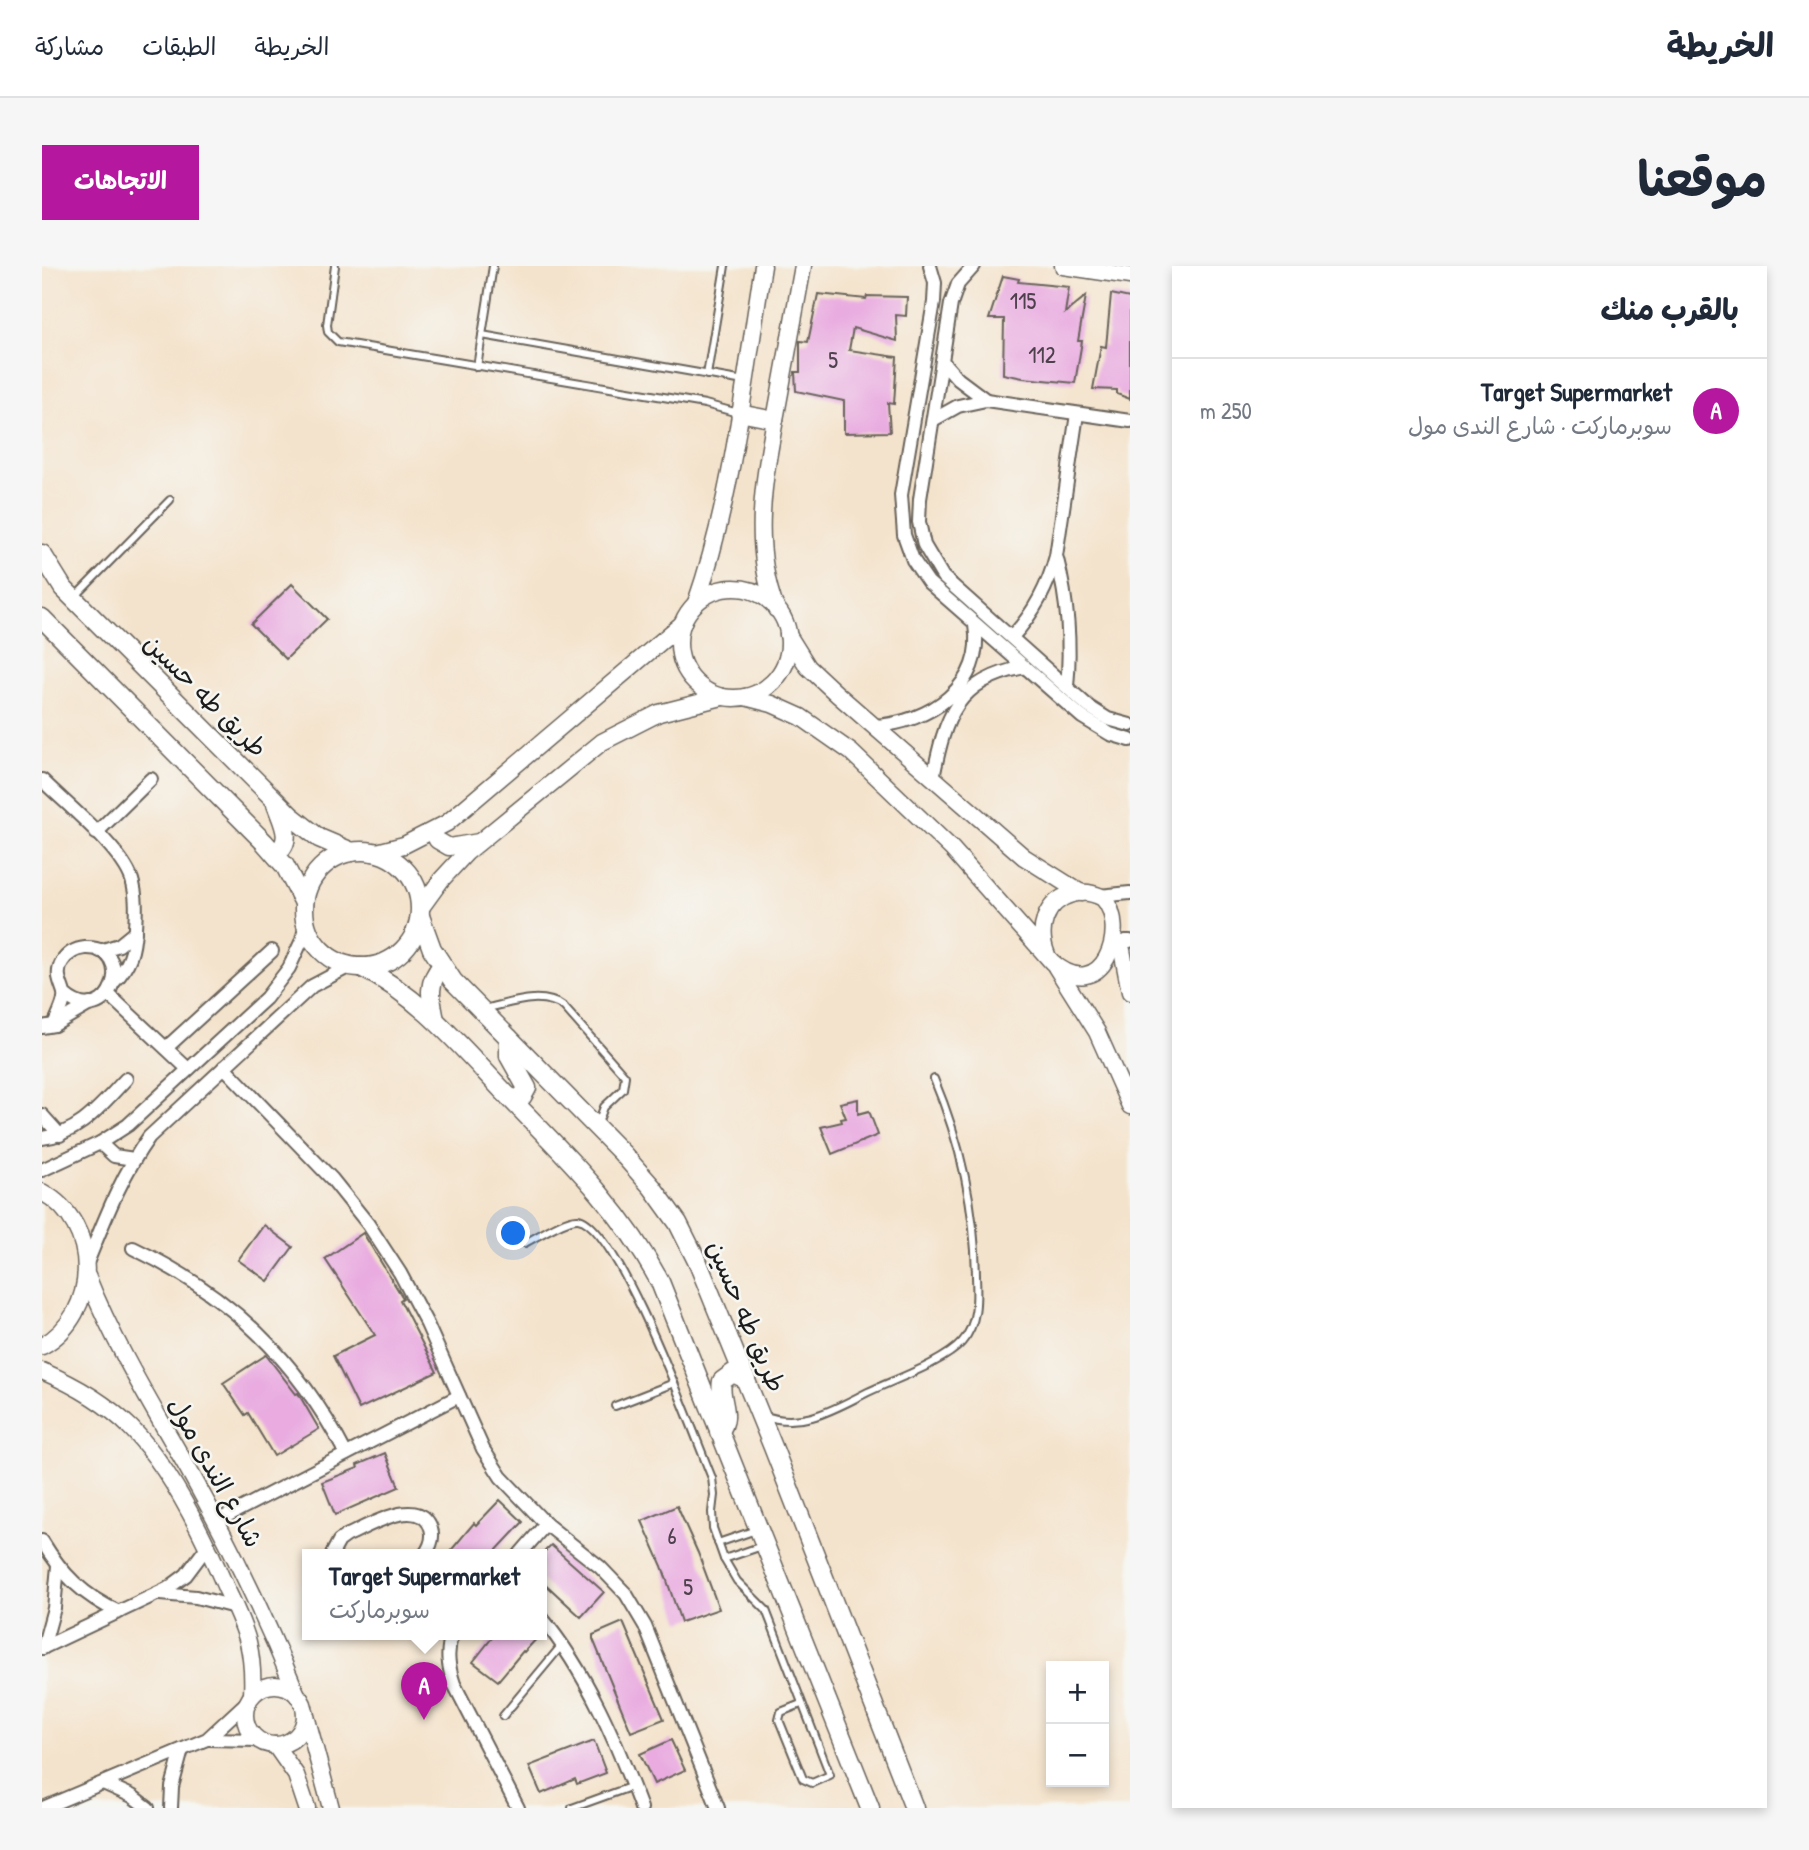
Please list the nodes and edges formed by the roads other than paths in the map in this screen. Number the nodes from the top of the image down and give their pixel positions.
1 (335, 266) edge
2 (492, 266) edge
3 (725, 266) edge
4 (763, 266) edge
5 (803, 266) edge
6 (930, 266) edge
7 (974, 266) edge
8 (1063, 266) edge
9 (1130, 276) edge
10 (482, 335) junction
11 (942, 360) junction
12 (477, 367) junction
13 (707, 374) junction
14 (744, 381) junction
15 (986, 400) junction
16 (739, 414) junction
17 (1077, 414) junction
18 (775, 420) junction
19 (933, 420) junction
20 (1130, 421) edge
21 (170, 500) dead end
22 (920, 533) junction
23 (904, 536) junction
24 (42, 554) edge
25 (1056, 555) junction
26 (48, 578) edge
27 (73, 599) junction
28 (696, 603) junction
29 (776, 609) junction
30 (42, 618) edge
31 (683, 622) junction
32 (975, 625) junction
33 (788, 635) junction
34 (1012, 637) junction
35 (1025, 667) junction
36 (1067, 687) junction
37 (722, 697) junction
38 (745, 697) junction
39 (956, 697) junction
40 (1130, 725) edge
41 (874, 726) junction
42 (1130, 740) edge
43 (933, 778) junction
44 (152, 779) dead end
45 (42, 780) edge
46 (274, 800) junction
47 (433, 831) junction
48 (96, 832) junction
49 (480, 841) junction
50 (352, 852) junction
51 (275, 853) junction
52 (373, 853) junction
53 (1081, 893) junction
54 (1130, 893) edge
55 (1099, 895) junction
56 (304, 903) junction
57 (420, 912) junction
58 (306, 924) junction
59 (135, 932) junction
60 (1126, 944) edge
61 (100, 951) junction
62 (272, 951) dead end
63 (1050, 958) junction
64 (356, 966) junction
65 (442, 966) junction
66 (114, 982) junction
67 (1130, 992) edge
68 (64, 994) junction
69 (108, 994) junction
70 (262, 1001) junction
71 (90, 1004) junction
72 (480, 1010) junction
73 (277, 1018) junction
74 (435, 1020) junction
75 (48, 1026) edge
76 (509, 1038) junction
77 (166, 1048) junction
78 (224, 1067) junction
79 (188, 1069) junction
80 (126, 1079) dead end
81 (934, 1079) dead end
82 (509, 1097) junction
83 (1130, 1106) edge
84 (42, 1115) edge
85 (598, 1129) junction
86 (60, 1135) junction
87 (42, 1138) edge
88 (100, 1143) junction
89 (134, 1159) junction
90 (42, 1170) edge
91 (42, 1192) edge
92 (525, 1243) dead end
93 (133, 1248) dead end
94 (87, 1269) junction
95 (42, 1346) edge
96 (42, 1371) edge
97 (746, 1379) junction
98 (674, 1383) junction
99 (459, 1396) junction
100 (615, 1406) dead end
101 (760, 1414) junction
102 (719, 1432) junction
103 (346, 1454) junction
104 (217, 1521) junction
105 (546, 1524) junction
106 (761, 1538) junction
107 (42, 1541) edge
108 (718, 1543) junction
109 (207, 1547) junction
110 (333, 1549) edge
111 (428, 1549) edge
112 (524, 1549) edge
113 (724, 1559) junction
114 (58, 1566) junction
115 (157, 1594) junction
116 (235, 1607) junction
117 (119, 1612) junction
118 (547, 1624) edge
119 (450, 1640) edge
120 (563, 1644) junction
121 (42, 1648) edge
122 (298, 1695) junction
123 (250, 1698) junction
124 (801, 1704) junction
125 (305, 1710) junction
126 (503, 1716) dead end
127 (207, 1739) junction
128 (258, 1740) junction
129 (275, 1745) junction
130 (182, 1750) junction
131 (323, 1779) junction
132 (103, 1783) junction
133 (633, 1786) junction
134 (301, 1787) junction
135 (43, 1808) edge
136 (148, 1808) edge
137 (171, 1808) edge
138 (307, 1808) edge
139 (331, 1808) edge
140 (518, 1808) edge
141 (572, 1808) edge
142 (641, 1808) edge
143 (718, 1808) edge
144 (870, 1808) edge
145 (914, 1808) edge

1 - 12 lane
2 - 10 lane
3 - 13 lane
4 - 14 street
5 - 18 street
6 - 23 street
7 - 11 street
8 - 9 street
10 - 12 lane
10 - 13 lane
11 - 15 street
11 - 19 street
12 - 16 lane
13 - 14 lane
14 - 16 street
15 - 17 street
15 - 19 street
16 - 18 street
16 - 28 street
17 - 20 street
17 - 25 street
18 - 29 street
19 - 22 street
21 - 27 lane
22 - 23 street
22 - 34 street
23 - 32 street
24 - 26 main road, طريق طه حسين
25 - 34 street
25 - 36 street
26 - 27 main road, طريق طه حسين
27 - 46 main road, طريق طه حسين
28 - 29 street
28 - 31 street
29 - 33 street
30 - 51 main road
31 - 37 street
31 - 47 street
32 - 35 street
32 - 39 street
33 - 38 street
33 - 41 street
34 - 36 street
35 - 39 street
35 - 42 street
36 - 40 street
37 - 38 street
37 - 49 street
38 - 63 street
39 - 41 street
39 - 43 street
41 - 43 street
43 - 53 street
44 - 48 street
45 - 48 street
46 - 50 main road, طريق طه حسين
46 - 51 main road
47 - 49 street
47 - 52 street
48 - 59 street
49 - 57 street
50 - 52 main road
50 - 56 main road
51 - 56 main road
52 - 57 main road
53 - 55 street
53 - 63 street
54 - 55 street
55 - 60 street
56 - 58 main road
57 - 64 main road
57 - 65 main road, طريق طه حسين
58 - 64 main road
58 - 70 street
59 - 61 street
59 - 66 street
60 - 63 street
60 - 67 street
61 - 66 street
61 - 68 street
62 - 77 street
63 - 83 street
64 - 73 street
64 - 74 main road
65 - 72 main road, طريق طه حسين
65 - 74 main road
66 - 69 street
68 - 71 street
68 - 75 street
69 - 71 street
69 - 77 street
70 - 73 street
70 - 79 street
71 - 75 street
72 - 76 main road, طريق طه حسين
72 - 85 lane
73 - 78 street
74 - 82 main road
76 - 82 main road
76 - 85 main road, طريق طه حسين
77 - 79 street
78 - 89 street
78 - 99 street
79 - 88 street
80 - 86 street
81 - 101 lane
82 - 102 main road
84 - 86 street
85 - 97 main road, طريق طه حسين
86 - 87 street
88 - 89 street
88 - 90 street
89 - 94 street
91 - 94 street, شارع الندى مول
92 - 98 lane
93 - 103 street
94 - 95 street
94 - 104 street, شارع الندى مول
96 - 109 street, شارع الندى مول
97 - 101 main road, طريق طه حسين
97 - 102 main road
98 - 100 lane
98 - 108 lane
99 - 103 street
99 - 105 street
101 - 145 main road, طريق طه حسين
102 - 106 main road
103 - 104 street
104 - 122 street, شارع الندى مول
105 - 112 street
105 - 143 street
106 - 108 lane
106 - 113 lane
106 - 144 main road
107 - 114 street
108 - 113 lane
109 - 115 street
109 - 116 street, شارع الندى مول
110 - 111 street
113 - 124 lane
114 - 117 street
114 - 121 street
115 - 116 street
115 - 117 street
116 - 123 street, شارع الندى مول
117 - 121 street
118 - 120 street
119 - 140 street
120 - 126 lane
120 - 133 street
122 - 123 street
122 - 125 street
123 - 127 street
123 - 128 street
124 - 124 lane
125 - 129 street
125 - 131 street
127 - 128 street
127 - 130 street
128 - 129 street
129 - 134 street
130 - 132 street
130 - 137 street
131 - 134 street
131 - 139 street
132 - 135 street
132 - 136 street
133 - 141 lane
133 - 142 street
134 - 138 street

